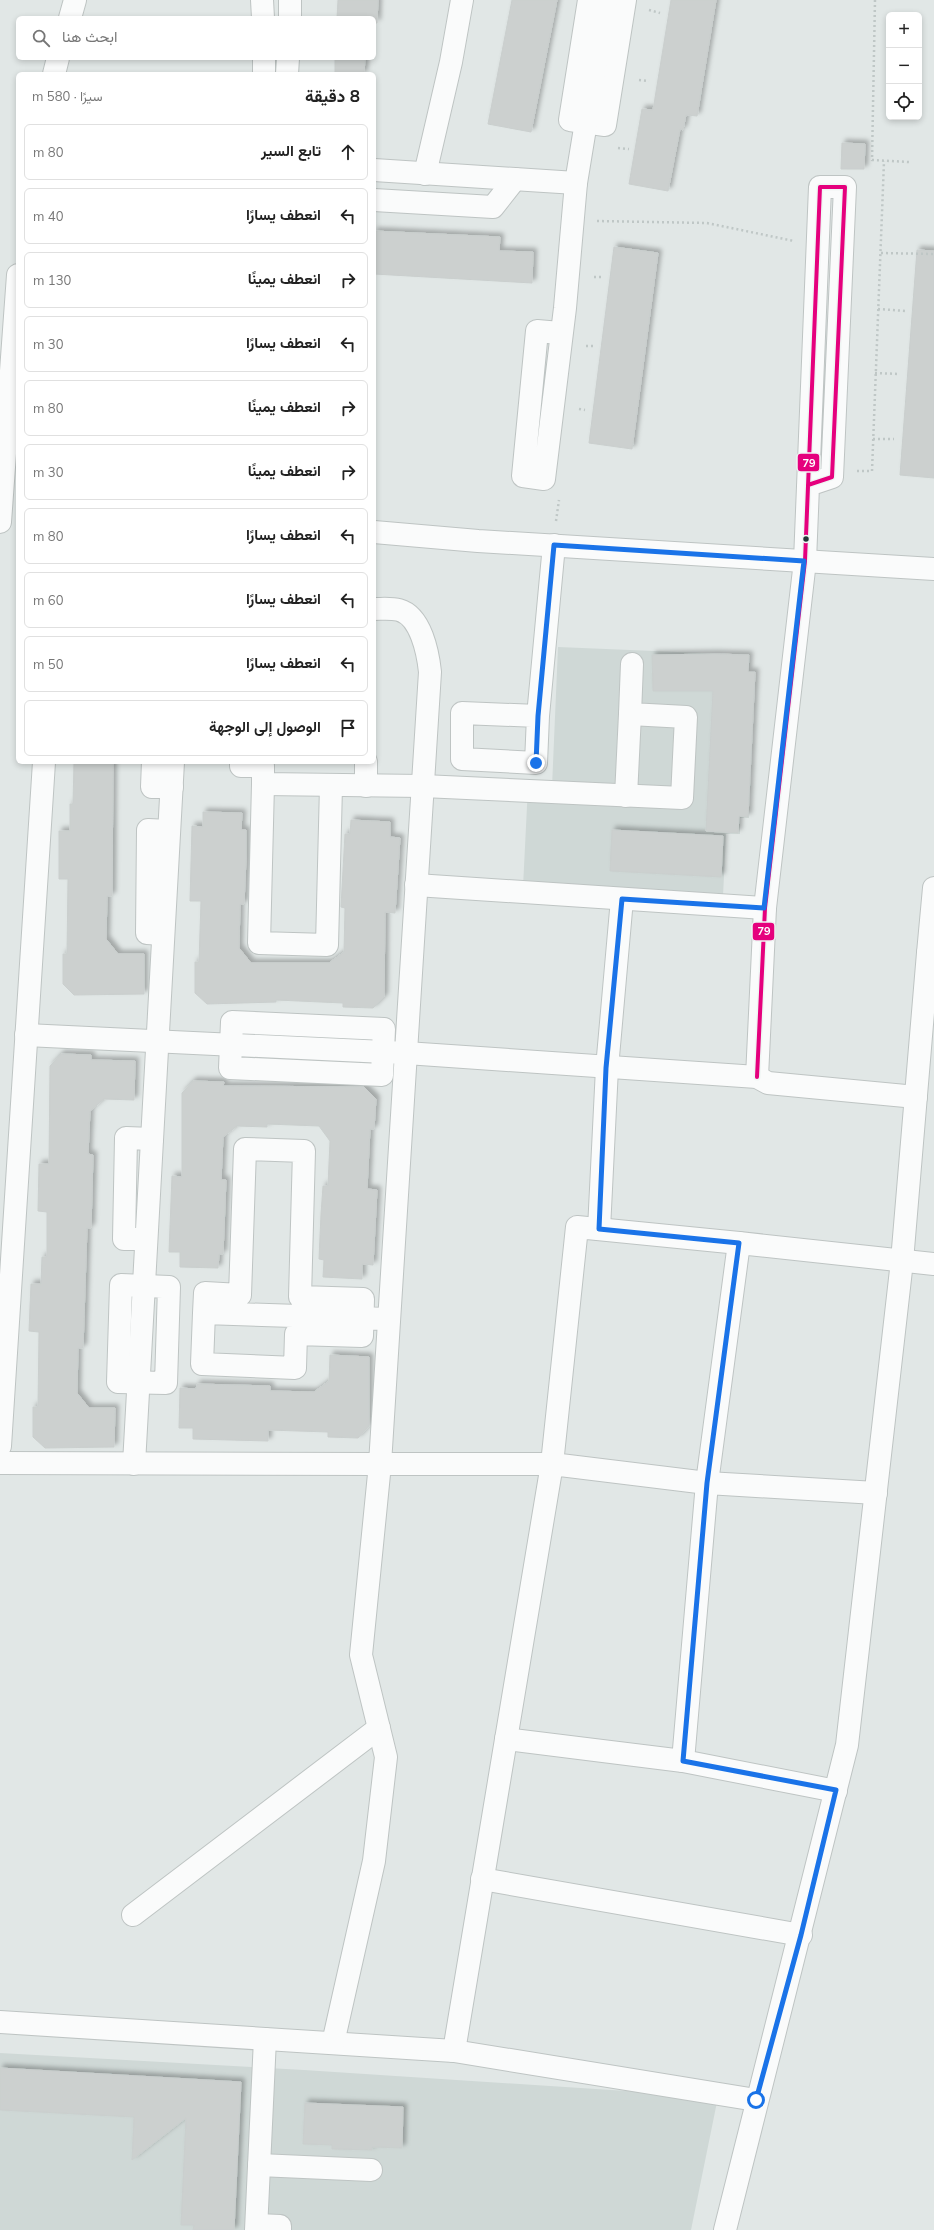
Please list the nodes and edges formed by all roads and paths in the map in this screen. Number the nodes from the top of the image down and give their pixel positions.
1 (75, 0) edge
2 (262, 0) edge
3 (276, 0) edge
4 (290, 0) edge
5 (462, 0) edge
6 (588, 0) edge
7 (606, 0) edge
8 (625, 0) edge
9 (875, 0) edge
10 (71, 16) edge
11 (263, 16) edge
12 (276, 16) edge
13 (290, 16) edge
14 (58, 60) edge
15 (264, 60) edge
16 (276, 60) edge
17 (288, 60) edge
18 (54, 72) edge
19 (264, 72) edge
20 (276, 72) edge
21 (287, 72) edge
22 (587, 122) junction
23 (618, 148) dead end
24 (629, 150) dead end
25 (884, 161) junction
26 (909, 162) dead end
27 (376, 170) edge
28 (425, 174) junction
29 (515, 179) junction
30 (576, 183) junction
31 (376, 200) edge
32 (594, 221) dead end
33 (818, 246) junction
34 (880, 253) junction
35 (934, 254) edge
36 (587, 277) dead end
37 (604, 277) dead end
38 (878, 309) junction
39 (16, 312) edge
40 (906, 312) dead end
41 (560, 333) junction
42 (875, 373) junction
43 (900, 374) dead end
44 (873, 439) junction
45 (894, 439) dead end
46 (856, 471) dead end
47 (808, 485) junction
48 (5, 516) edge
49 (376, 532) edge
50 (554, 545) junction
51 (804, 561) junction
52 (934, 568) edge
53 (376, 609) edge
54 (632, 664) dead end
55 (630, 714) junction
56 (538, 716) dead end
57 (44, 764) edge
58 (152, 764) edge
59 (174, 764) edge
60 (240, 764) edge
61 (366, 764) edge
62 (263, 784) junction
63 (331, 786) junction
64 (366, 786) junction
65 (423, 786) junction
66 (172, 787) junction
67 (626, 796) junction
68 (416, 885) junction
69 (934, 888) edge
70 (622, 899) junction
71 (764, 908) junction
72 (931, 954) edge
73 (26, 1035) junction
74 (157, 1042) junction
75 (231, 1045) junction
76 (383, 1052) junction
77 (406, 1053) junction
78 (606, 1068) junction
79 (757, 1077) junction
80 (916, 1097) junction
81 (599, 1229) junction
82 (739, 1243) junction
83 (902, 1261) junction
84 (934, 1264) edge
85 (143, 1286) junction
86 (204, 1313) junction
87 (362, 1318) junction
88 (389, 1319) junction
89 (138, 1382) junction
90 (0, 1446) edge
91 (0, 1463) edge
92 (134, 1464) junction
93 (380, 1464) junction
94 (552, 1464) junction
95 (707, 1483) junction
96 (876, 1493) junction
97 (378, 1728) junction
98 (506, 1739) junction
99 (683, 1761) junction
100 (836, 1790) junction
101 (482, 1879) junction
102 (133, 1915) dead end
103 (801, 1935) junction
104 (0, 2022) edge
105 (265, 2039) junction
106 (333, 2043) junction
107 (454, 2051) junction
108 (756, 2100) junction
109 (259, 2165) junction
110 (371, 2170) dead end
111 (256, 2227) edge
112 (280, 2230) edge
113 (725, 2230) edge

1 - 10 street
2 - 11 street
3 - 12 street
4 - 13 street
5 - 28 street
6 - 22 street
7 - 22 street
8 - 22 street
9 - 25 path
14 - 18 street
15 - 19 street
16 - 20 street
17 - 21 street
22 - 30 street
23 - 24 path
25 - 26 path
25 - 34 path
27 - 28 street
28 - 29 street
29 - 30 street
29 - 31 street
30 - 41 street
32 - 33 path
33 - 47 street
33 - 47 street
34 - 35 path
34 - 38 path
36 - 37 path
38 - 40 path
38 - 42 path
39 - 48 street
41 - 41 street
42 - 43 path
42 - 44 path
44 - 45 path
44 - 46 path
47 - 51 street
49 - 50 street
50 - 51 street
50 - 56 street
51 - 52 street
51 - 71 street
53 - 65 street
54 - 55 street
55 - 67 street
55 - 67 street
57 - 73 street
58 - 66 street
59 - 66 street
60 - 62 street
61 - 64 street
62 - 63 street
62 - 63 street
63 - 64 street
64 - 65 street
65 - 67 street
65 - 68 street
66 - 74 street
68 - 70 street
68 - 77 street
69 - 72 street
70 - 71 street
70 - 78 street
71 - 79 street
72 - 80 street
73 - 74 street
73 - 90 street
74 - 75 street
74 - 85 street
75 - 76 street
75 - 76 street
76 - 77 street
77 - 78 street
77 - 88 street
78 - 79 street
78 - 81 street
79 - 80 street
80 - 83 street
81 - 82 street
81 - 94 street
82 - 83 street
82 - 95 street
83 - 84 street
83 - 96 street
85 - 89 street
85 - 89 street
86 - 87 street
86 - 87 street
86 - 87 street
87 - 88 street
88 - 93 street
89 - 92 street
91 - 92 street
92 - 93 street
93 - 94 street
93 - 97 street
94 - 95 street
94 - 98 street
95 - 96 street
95 - 99 street
96 - 100 street
97 - 102 street
97 - 106 street
98 - 99 street
98 - 101 street
99 - 100 street
100 - 103 street
101 - 103 street
101 - 107 street
103 - 108 street
104 - 105 street
105 - 106 street
105 - 109 street
106 - 107 street
107 - 108 street
108 - 113 street
109 - 110 street
109 - 111 street
111 - 112 street

